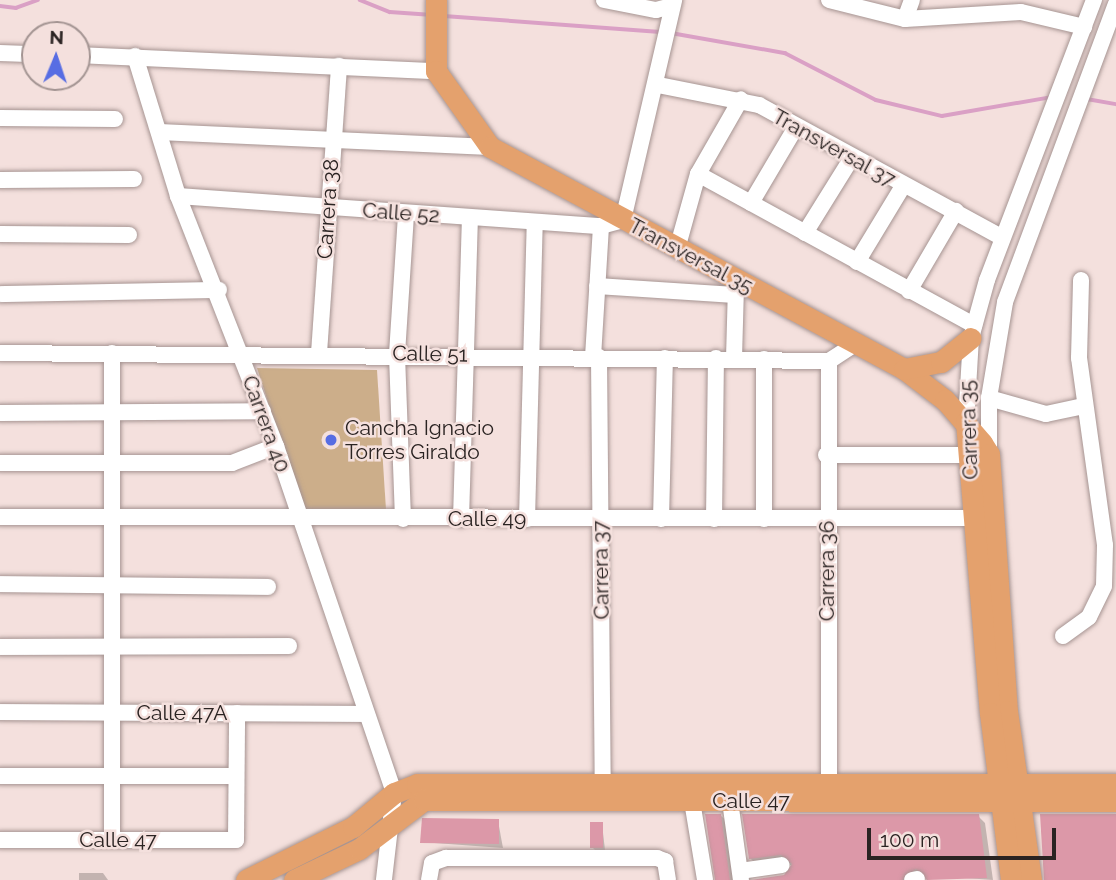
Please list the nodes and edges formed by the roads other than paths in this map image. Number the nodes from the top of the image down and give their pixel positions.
1 (436, 0) edge
2 (604, 0) edge
3 (829, 0) edge
4 (912, 0) edge
5 (1094, 0) edge
6 (847, 3) edge
7 (1116, 4) edge
8 (964, 6) edge
9 (1023, 6) edge
10 (672, 9) edge
11 (905, 19) junction
12 (1084, 27) junction
13 (0, 53) edge
14 (21, 54) edge
15 (91, 55) edge
16 (135, 56) junction
17 (339, 66) junction
18 (436, 71) junction
19 (658, 85) junction
20 (741, 100) junction
21 (0, 118) edge
22 (115, 119) dead end
23 (796, 127) junction
24 (159, 132) junction
25 (333, 142) junction
26 (490, 147) junction
27 (851, 159) junction
28 (698, 174) junction
29 (134, 179) dead end
30 (0, 180) edge
31 (903, 186) junction
32 (178, 196) junction
33 (751, 203) junction
34 (328, 209) junction
35 (956, 211) junction
36 (406, 214) junction
37 (470, 218) junction
38 (623, 220) junction
39 (535, 222) junction
40 (601, 226) junction
41 (805, 233) junction
42 (0, 234) edge
43 (129, 235) dead end
44 (1001, 237) junction
45 (677, 249) junction
46 (857, 262) junction
47 (1081, 280) dead end
48 (597, 286) junction
49 (736, 288) junction
50 (219, 290) junction
51 (909, 291) junction
52 (1, 294) edge
53 (973, 332) junction
54 (854, 345) junction
55 (0, 353) edge
56 (112, 353) junction
57 (241, 353) junction
58 (319, 353) junction
59 (397, 354) junction
60 (463, 355) junction
61 (528, 356) junction
62 (596, 357) junction
63 (664, 358) junction
64 (716, 358) junction
65 (734, 358) junction
66 (764, 359) junction
67 (829, 361) junction
68 (904, 369) junction
69 (989, 398) junction
70 (1084, 406) junction
71 (262, 411) junction
72 (111, 412) junction
73 (0, 413) edge
74 (966, 422) junction
75 (276, 446) junction
76 (989, 454) junction
77 (827, 455) junction
78 (967, 455) junction
79 (0, 463) edge
80 (111, 463) junction
81 (0, 517) edge
82 (110, 518) junction
83 (298, 518) junction
84 (974, 518) junction
85 (403, 519) junction
86 (461, 519) junction
87 (527, 519) junction
88 (601, 519) junction
89 (661, 519) junction
90 (714, 519) junction
91 (764, 519) junction
92 (827, 519) junction
93 (0, 584) edge
94 (110, 585) junction
95 (268, 587) dead end
96 (1063, 636) dead end
97 (289, 646) dead end
98 (0, 647) edge
99 (109, 647) junction
100 (0, 712) edge
101 (109, 713) junction
102 (237, 713) junction
103 (365, 714) junction
104 (0, 776) edge
105 (110, 776) junction
106 (236, 776) junction
107 (829, 782) junction
108 (603, 783) junction
109 (1116, 784) edge
110 (690, 792) junction
111 (1009, 792) junction
112 (394, 793) junction
113 (730, 801) junction
114 (1116, 801) edge
115 (392, 819) junction
116 (0, 840) edge
117 (112, 840) junction
118 (782, 865) dead end
119 (740, 876) edge
120 (917, 879) edge
121 (246, 880) edge
122 (294, 880) edge
123 (384, 880) edge
124 (429, 880) edge
125 (668, 880) edge
126 (705, 880) edge
127 (912, 880) edge
128 (1011, 880) edge
129 (1031, 880) edge

1 - 18 main road
2 - 10 street
3 - 6 street
4 - 11 street
5 - 12 street, Carrera 35
6 - 11 street
7 - 69 street, Carrera 35
8 - 9 street
8 - 11 street
9 - 12 street
10 - 19 street
12 - 44 street, Carrera 35
13 - 14 street
15 - 16 street
16 - 17 street
16 - 24 street, Carrera 40
17 - 18 street
17 - 25 street, Carrera 38
18 - 26 main road, Transversal 35
19 - 20 street, Transversal 37
19 - 38 street
20 - 23 street, Transversal 37
20 - 28 street
21 - 22 street
23 - 27 street, Transversal 37
23 - 33 street
24 - 25 street
24 - 32 street, Carrera 40
25 - 26 street
25 - 34 street, Carrera 38
26 - 38 main road, Transversal 35
27 - 31 street, Transversal 37
27 - 41 street
28 - 33 street
28 - 45 street
29 - 30 street
31 - 35 street, Transversal 37
31 - 46 street
32 - 34 street, Calle 52
32 - 50 street, Carrera 40
33 - 41 street
34 - 36 street, Calle 52
34 - 58 street, Carrera 38
35 - 44 street, Transversal 37
35 - 51 street
36 - 37 street, Calle 52
36 - 59 street
37 - 39 street, Calle 52
37 - 60 street
38 - 40 street, Calle 52
38 - 45 main road, Transversal 35
39 - 40 street, Calle 52
39 - 61 street
40 - 48 street, Carrera 37
41 - 46 street
42 - 43 street
44 - 53 street, Carrera 35
45 - 49 main road, Transversal 35
46 - 51 street
47 - 70 street
48 - 49 street
48 - 62 street, Carrera 37
49 - 54 main road, Transversal 35
49 - 65 street
50 - 52 street
50 - 57 street, Carrera 40
51 - 53 street
53 - 68 main road
53 - 74 street, Carrera 35
54 - 67 street
54 - 68 main road, Transversal 35
55 - 56 street, Calle 51
56 - 57 street, Calle 51
56 - 72 street
57 - 58 street, Calle 51
57 - 71 street, Carrera 40
58 - 59 street, Calle 51
59 - 60 street, Calle 51
59 - 85 street
60 - 61 street, Calle 51
60 - 86 street
61 - 62 street, Calle 51
61 - 87 street
62 - 63 street, Calle 51
62 - 88 street, Carrera 37
63 - 64 street, Calle 51
63 - 89 street
64 - 65 street, Calle 51
64 - 90 street
65 - 66 street, Calle 51
66 - 67 street, Calle 51
66 - 91 street
67 - 77 street, Carrera 36
68 - 74 main road, Transversal 35
69 - 70 street
69 - 76 street, Carrera 35
70 - 96 street
71 - 72 street
71 - 75 street, Carrera 40
72 - 73 street
72 - 80 street
74 - 76 main road, Transversal 35
74 - 78 main road, Carrera 35
75 - 80 street
75 - 83 street, Carrera 40
76 - 111 main road, Carrera 35
77 - 78 street
77 - 92 street, Carrera 36
78 - 84 main road, Carrera 35
79 - 80 street
80 - 82 street
81 - 82 street, Calle 49
82 - 83 street, Calle 49
82 - 94 street
83 - 85 street, Calle 49
83 - 103 street, Carrera 40
84 - 92 street, Calle 49
84 - 111 main road, Carrera 35
85 - 86 street, Calle 49
86 - 87 street, Calle 49
87 - 88 street, Calle 49
88 - 89 street, Calle 49
88 - 108 street, Carrera 37
89 - 90 street, Calle 49
90 - 91 street, Calle 49
91 - 92 street, Calle 49
92 - 107 street, Carrera 36
93 - 94 street
94 - 95 street
94 - 99 street
97 - 99 street
98 - 99 street
99 - 101 street
100 - 101 street, Calle 47A
101 - 102 street, Calle 47A
101 - 105 street
102 - 103 street, Calle 47A
102 - 106 street
103 - 112 street, Carrera 40
104 - 105 street
105 - 106 street
105 - 117 street
106 - 117 street, Calle 47
107 - 110 main road, Calle 47
107 - 111 main road, Calle 47
108 - 110 main road, Calle 47
108 - 112 main road, Calle 47
109 - 111 main road, Calle 47
110 - 113 main road, Calle 47
110 - 115 main road, Calle 47
110 - 126 street
111 - 113 main road, Calle 47
111 - 114 main road, Calle 47
111 - 128 main road, Carrera 35
111 - 129 main road, Carrera 35
112 - 115 street
112 - 121 main road
113 - 119 street
115 - 122 main road, Calle 47
115 - 123 street
116 - 117 street, Calle 47
118 - 119 street
120 - 127 street
124 - 125 street

